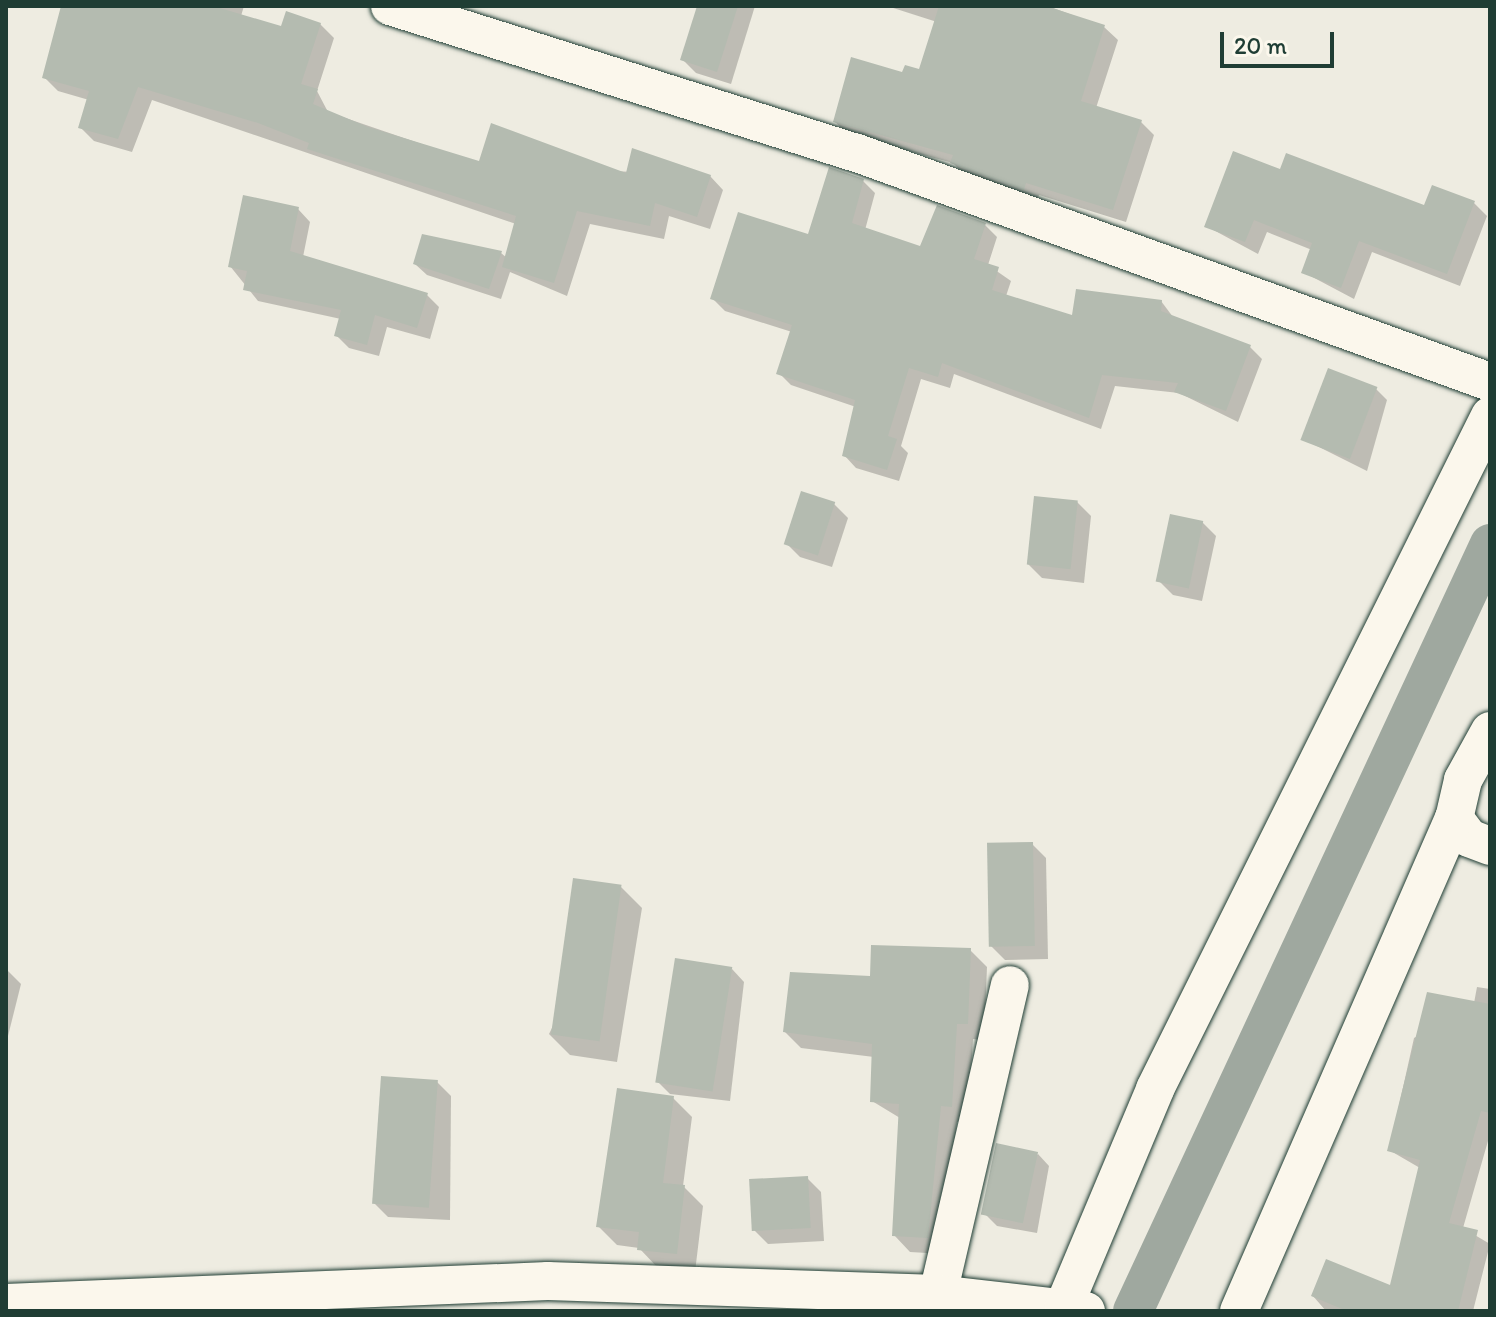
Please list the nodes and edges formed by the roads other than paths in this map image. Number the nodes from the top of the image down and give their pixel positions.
1 (390, 6) edge
2 (1490, 382) edge
3 (1490, 416) edge
4 (1490, 731) edge
5 (1454, 818) junction
6 (1490, 846) edge
7 (1010, 985) dead end
8 (938, 1294) junction
9 (6, 1303) edge
10 (1075, 1308) edge
11 (1239, 1311) edge

1 - 2 street
3 - 10 street
4 - 5 street
5 - 6 street
5 - 11 street
7 - 8 street
8 - 9 street
8 - 10 street

